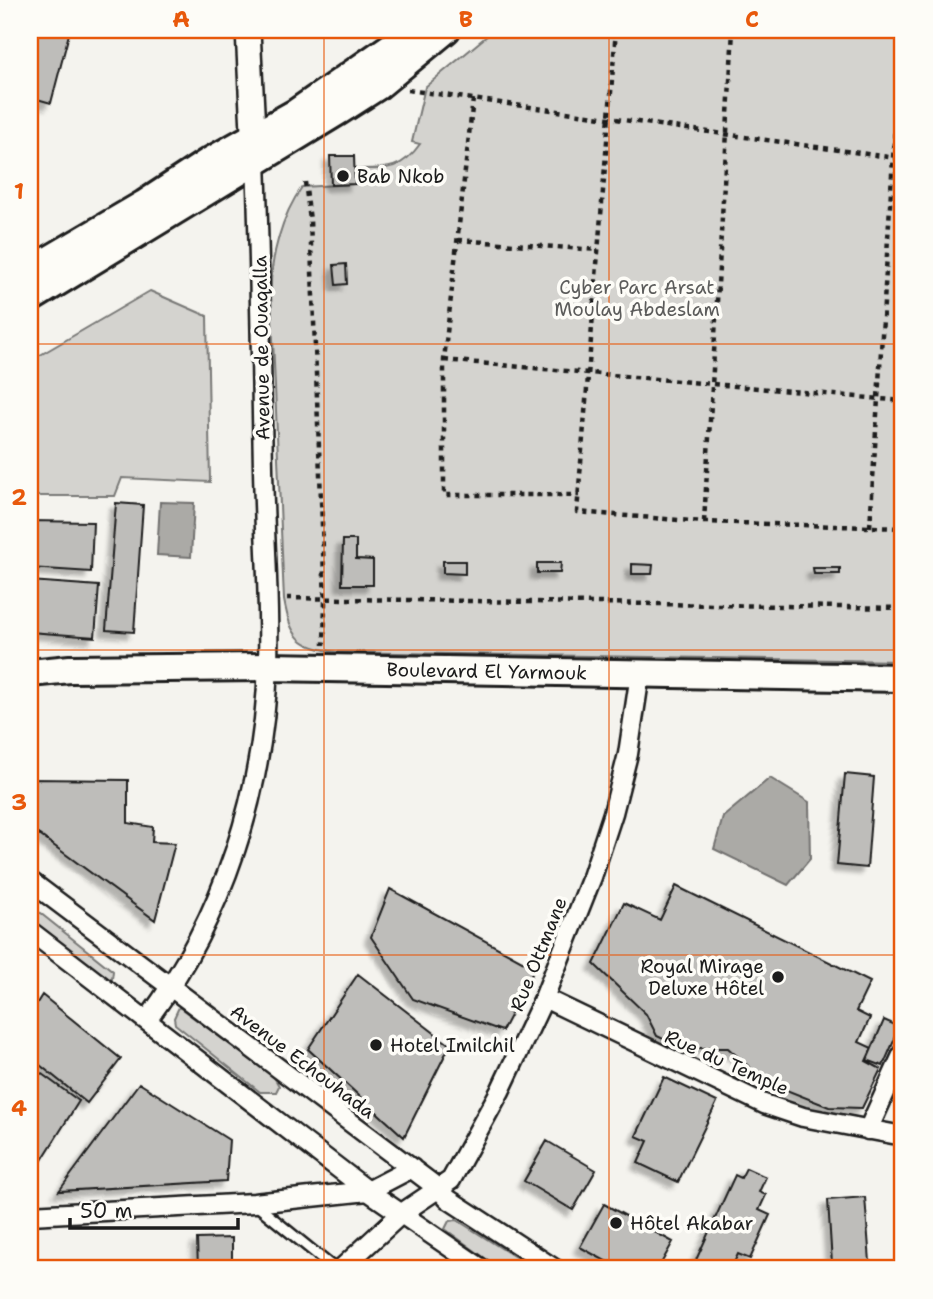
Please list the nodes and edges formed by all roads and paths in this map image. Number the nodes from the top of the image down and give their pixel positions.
1 (248, 30) edge
2 (415, 30) edge
3 (446, 30) edge
4 (616, 30) edge
5 (733, 30) edge
6 (880, 30) edge
7 (901, 31) edge
8 (423, 92) dead end
9 (473, 99) junction
10 (610, 118) junction
11 (728, 134) junction
12 (254, 149) junction
13 (894, 158) junction
14 (903, 159) edge
15 (305, 182) dead end
16 (458, 240) junction
17 (598, 250) junction
18 (30, 271) edge
19 (30, 299) edge
20 (444, 359) junction
21 (589, 373) junction
22 (712, 384) junction
23 (878, 399) junction
24 (903, 401) edge
25 (579, 495) junction
26 (704, 522) junction
27 (870, 527) junction
28 (903, 528) edge
29 (266, 597) junction
30 (325, 601) junction
31 (903, 608) edge
32 (30, 663) edge
33 (268, 667) junction
34 (323, 667) junction
35 (70, 669) junction
36 (30, 673) edge
37 (640, 674) junction
38 (903, 679) edge
39 (30, 881) edge
40 (30, 931) edge
41 (171, 988) junction
42 (544, 998) junction
43 (148, 1020) junction
44 (903, 1053) edge
45 (868, 1130) junction
46 (903, 1136) edge
47 (412, 1168) junction
48 (439, 1189) junction
49 (368, 1191) junction
50 (254, 1203) junction
51 (402, 1213) junction
52 (30, 1215) edge
53 (335, 1269) edge
54 (341, 1269) edge
55 (482, 1269) edge
56 (555, 1269) edge

1 - 12 street, Avenue de Ouaqalla
2 - 12 main road
3 - 12 main road
4 - 10 path
5 - 11 path
6 - 7 path
7 - 13 path
8 - 9 path
9 - 10 path
9 - 16 path
10 - 11 path
10 - 17 path
11 - 13 path
11 - 22 path
12 - 18 main road
12 - 19 main road
12 - 29 street, Avenue de Ouaqalla
13 - 14 path
13 - 23 path
15 - 30 path
16 - 17 path
16 - 20 path
17 - 21 path
20 - 21 path
20 - 25 path
21 - 22 path
21 - 25 path
22 - 23 path
22 - 26 path
23 - 24 path
23 - 27 path
25 - 26 path
26 - 27 path
27 - 28 path
29 - 30 path
29 - 33 street, Avenue de Ouaqalla
30 - 31 path
30 - 34 path
32 - 35 main road, Boulevard El Yarmouk
33 - 34 main road, Boulevard El Yarmouk
33 - 35 main road, Boulevard El Yarmouk
33 - 41 street, Avenue de Ouaqalla
34 - 37 main road, Boulevard El Yarmouk
35 - 36 main road, Boulevard El Yarmouk
37 - 38 main road, Boulevard El Yarmouk
37 - 42 street, Rue Ottmane
39 - 41 street, Avenue Echouhada
40 - 43 street
41 - 43 street, Avenue de Ouaqalla
41 - 47 street, Avenue Echouhada
42 - 45 street, Rue du Temple
42 - 48 street, Rue Ottmane
43 - 49 street
44 - 45 street
45 - 46 street, Rue du Temple
47 - 48 street, Avenue Echouhada
47 - 49 street
48 - 51 street, Rue Ottmane
48 - 56 street, Avenue Echouhada
49 - 50 street
49 - 51 street
50 - 52 street
50 - 53 lane
51 - 54 street, Rue Ottmane
51 - 55 street

